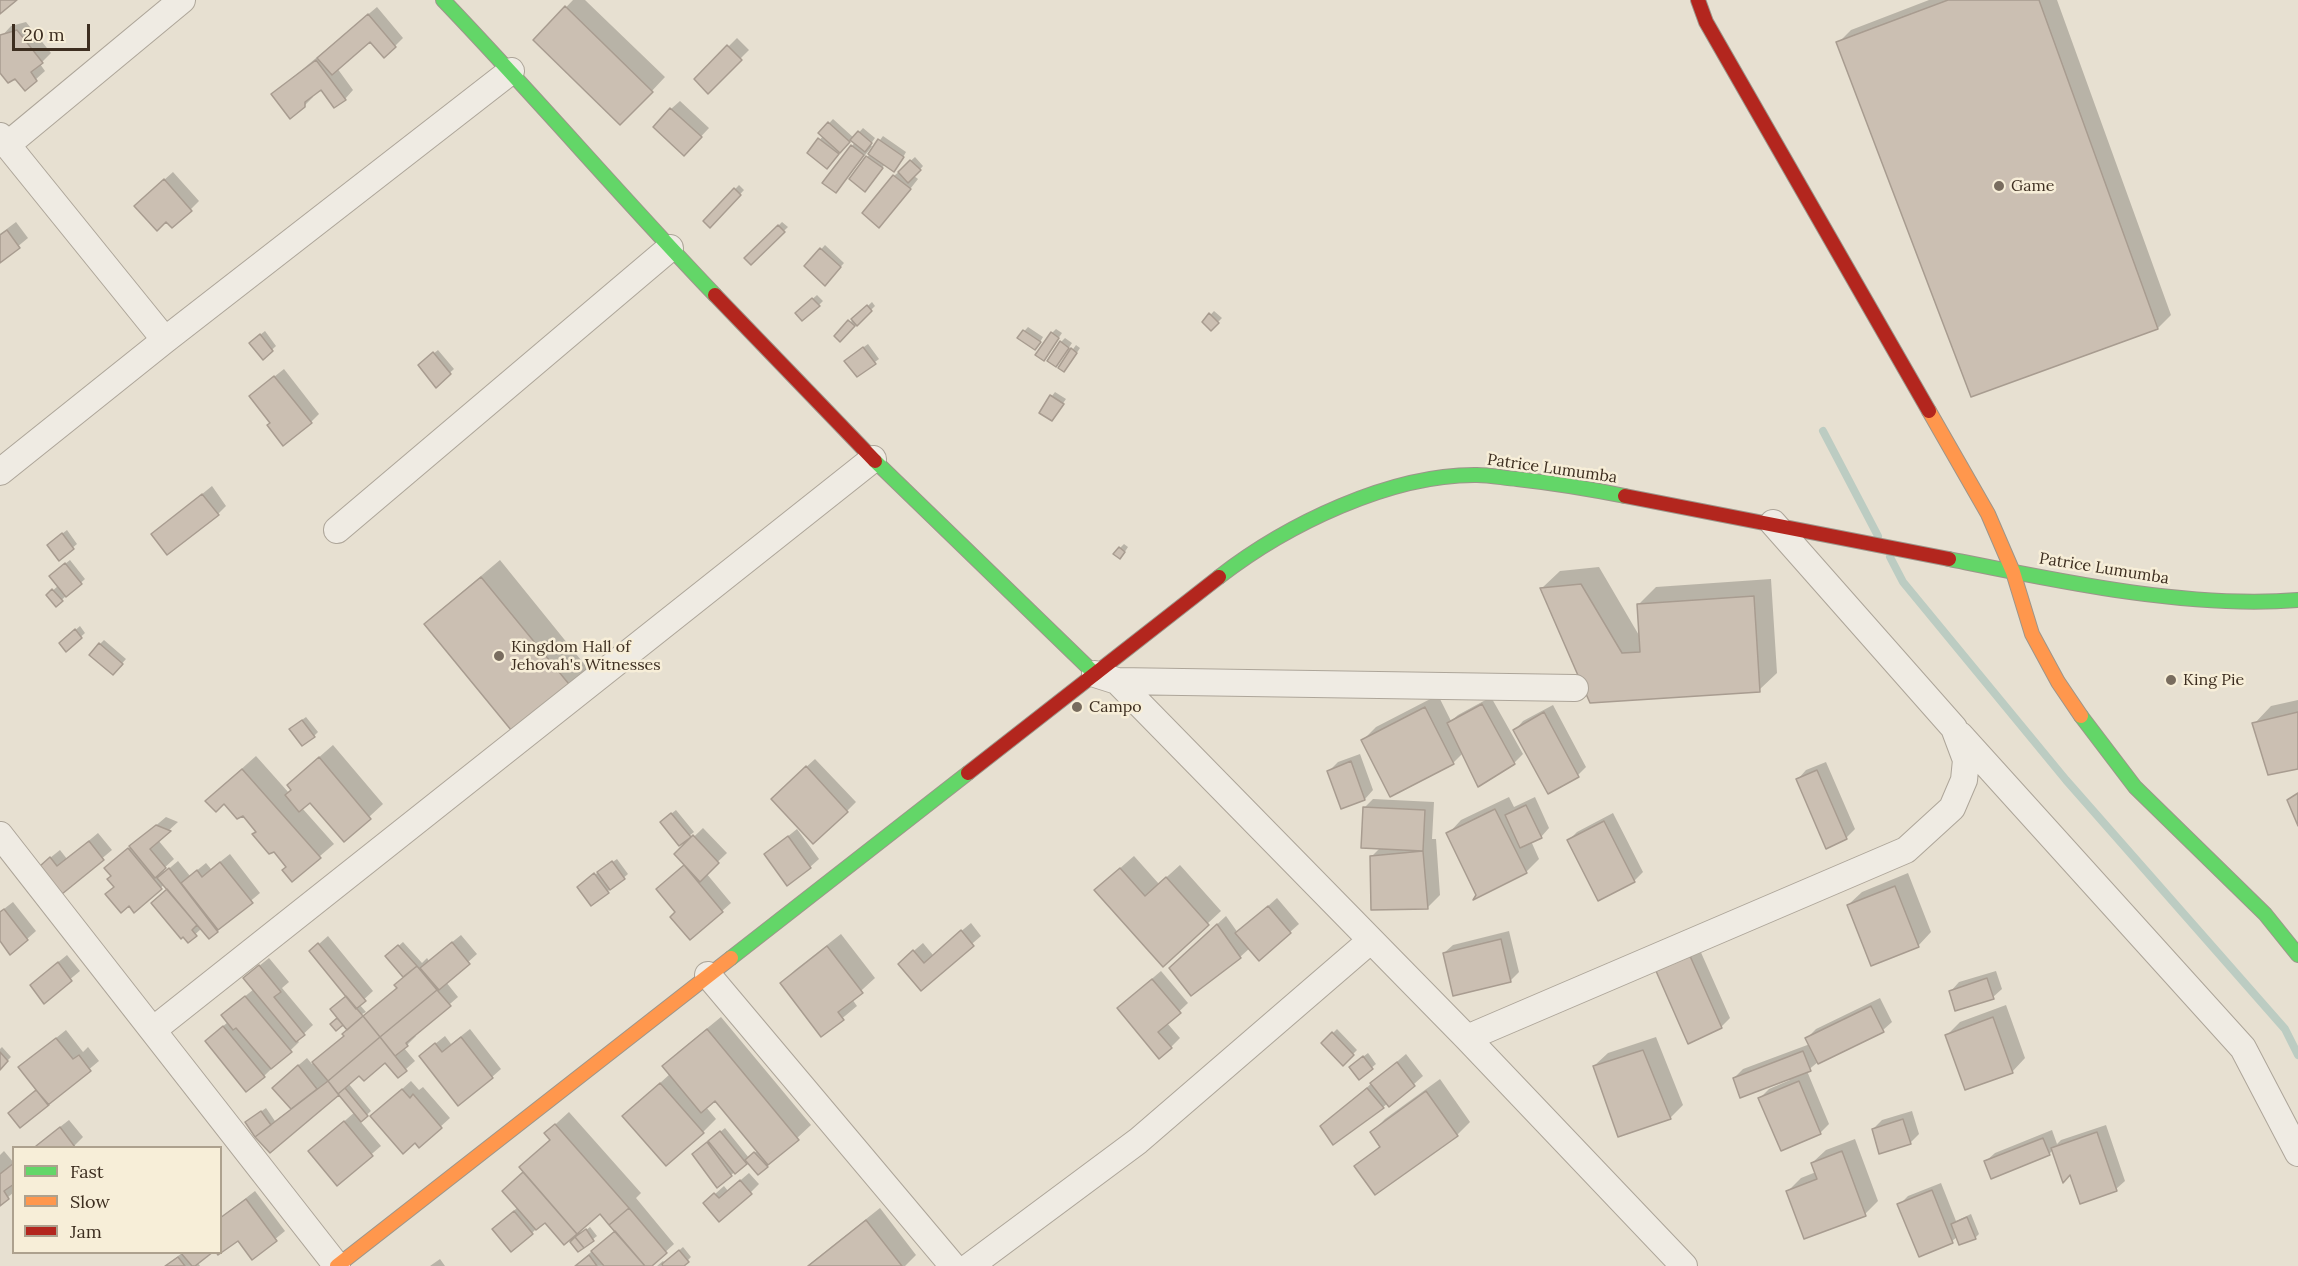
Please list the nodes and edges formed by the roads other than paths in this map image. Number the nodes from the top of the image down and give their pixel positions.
1 (182, 0) edge
2 (443, 0) edge
3 (1698, 0) edge
4 (511, 71) junction
5 (4, 141) edge
6 (670, 248) junction
7 (165, 340) junction
8 (873, 459) junction
9 (0, 472) edge
10 (1773, 523) junction
11 (337, 530) dead end
12 (2013, 572) junction
13 (2298, 600) edge
14 (1106, 678) junction
15 (1575, 688) dead end
16 (1954, 728) junction
17 (0, 835) edge
18 (1370, 941) junction
19 (2298, 955) edge
20 (708, 975) junction
21 (153, 1030) junction
22 (1467, 1038) junction
23 (2298, 1153) edge
24 (337, 1266) edge
25 (953, 1266) edge
26 (970, 1266) edge
27 (1684, 1266) edge

1 - 5 street
2 - 4 street
3 - 12 street
4 - 6 street
4 - 7 street
5 - 7 street
6 - 8 street
6 - 11 street
7 - 9 street
8 - 14 street
8 - 21 street
10 - 12 street, Patrice Lumumba
10 - 14 street, Patrice Lumumba
10 - 16 street
12 - 13 street, Patrice Lumumba
12 - 19 street
14 - 15 street
14 - 18 street
14 - 20 street, Patrice Lumumba
16 - 22 street
16 - 23 street
17 - 21 street
18 - 22 street
18 - 26 street
20 - 24 street, Patrice Lumumba
20 - 25 street
21 - 24 street
22 - 27 street

